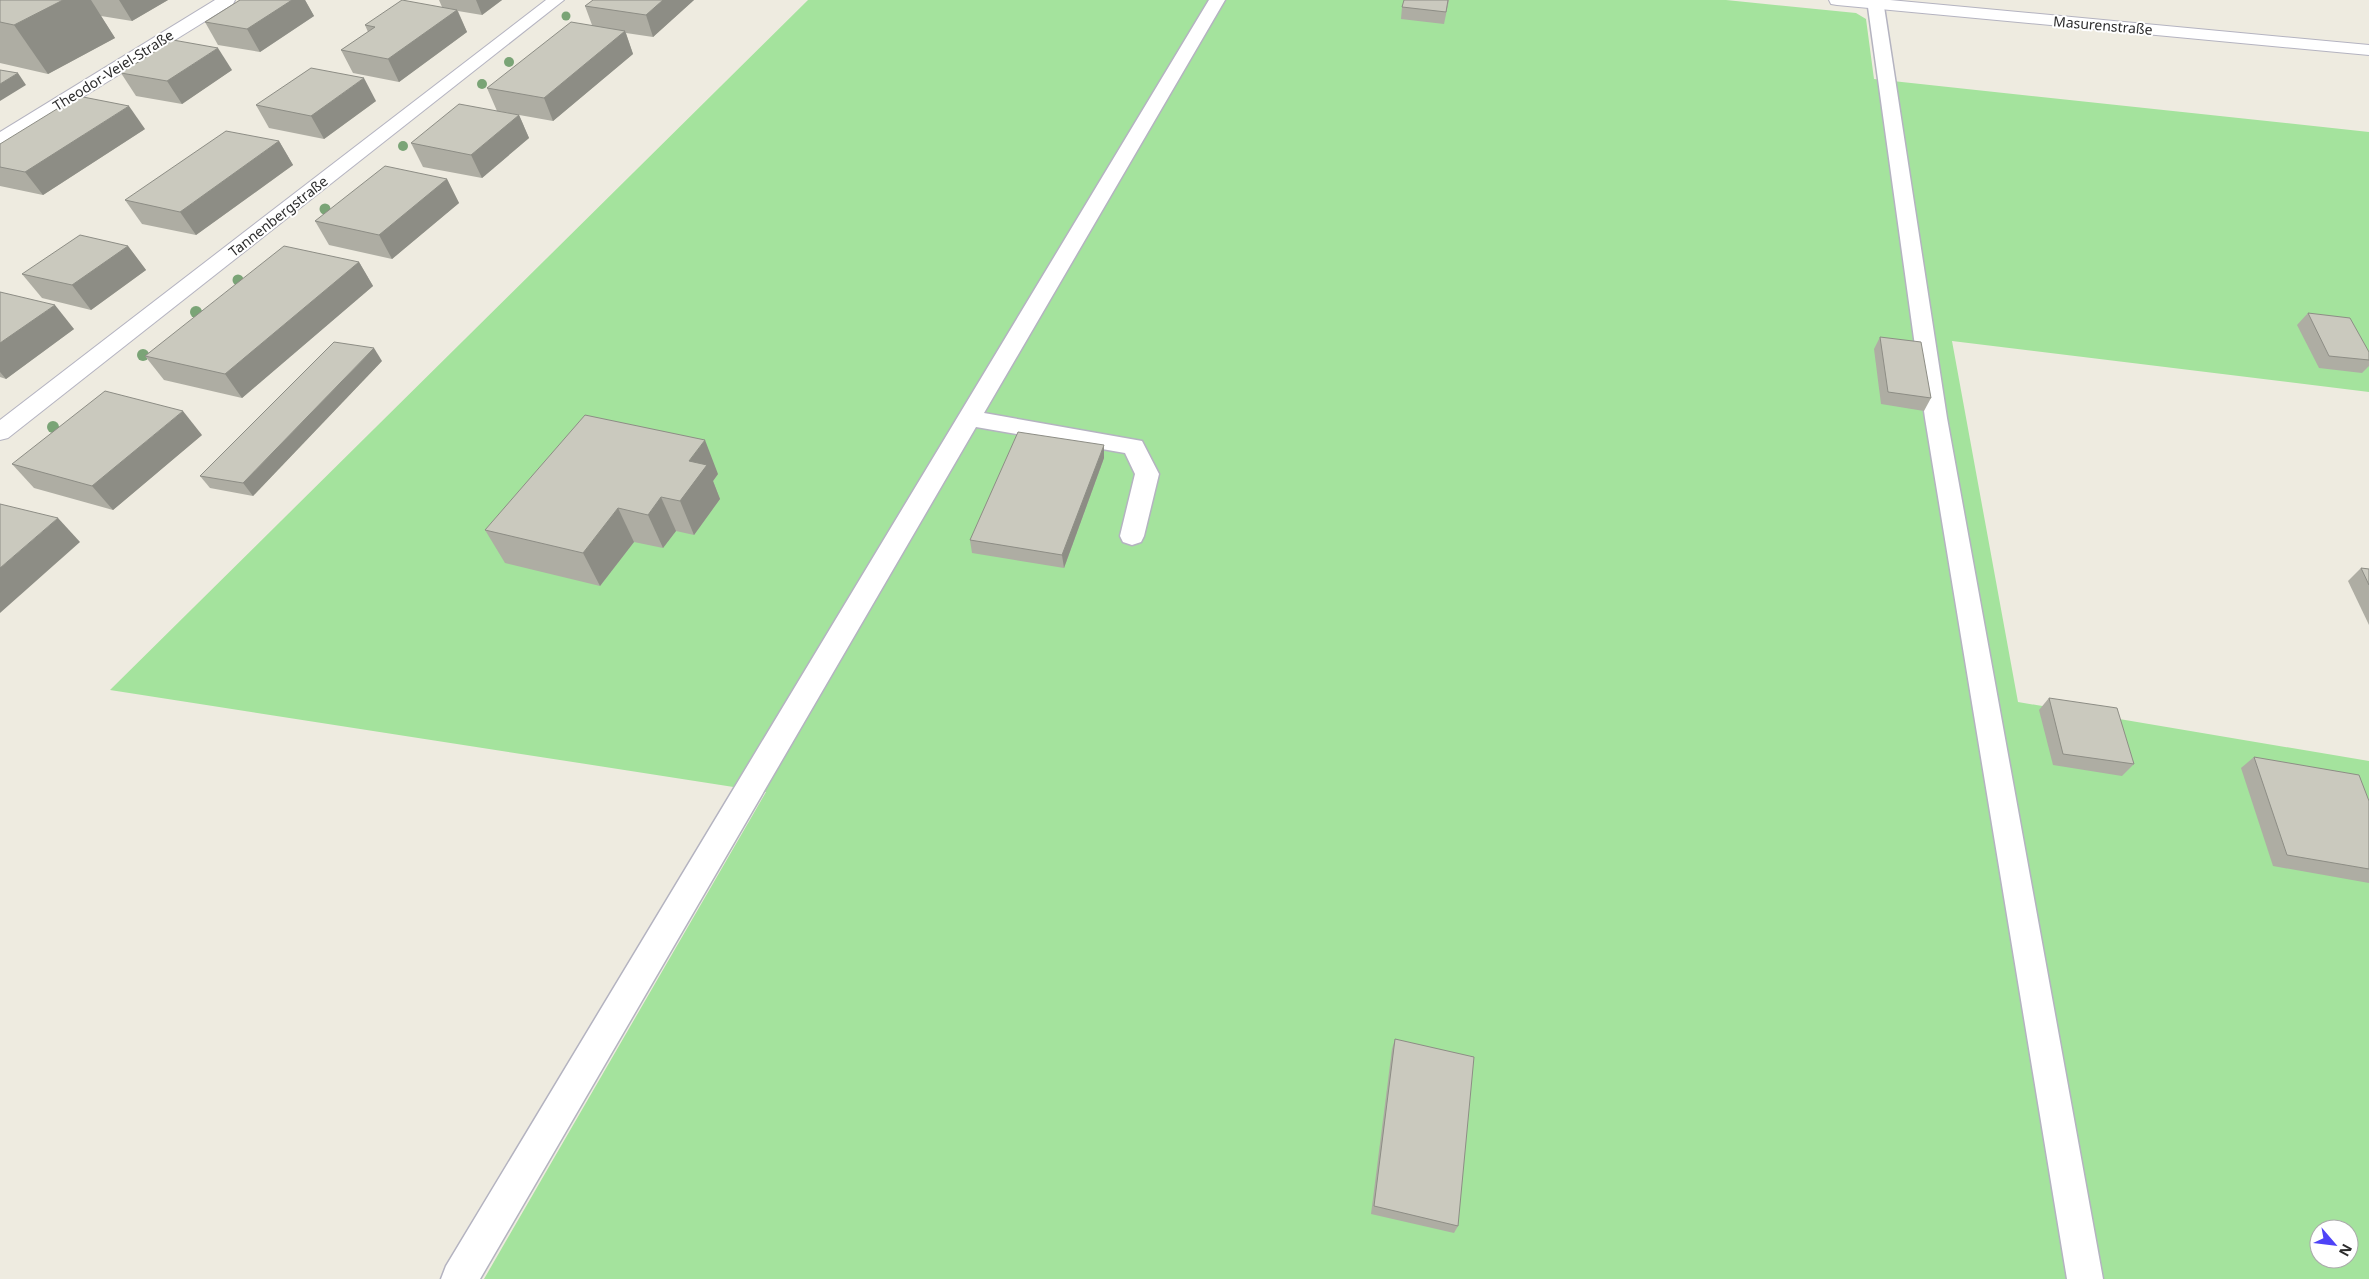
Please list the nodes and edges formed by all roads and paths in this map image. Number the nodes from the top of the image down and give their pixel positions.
1 (227, 0) edge
2 (556, 0) edge
3 (1217, 0) edge
4 (1837, 0) edge
5 (1876, 2) edge
6 (2369, 50) edge
7 (0, 140) edge
8 (969, 418) junction
9 (0, 432) edge
10 (1132, 536) dead end
11 (458, 1279) edge
12 (2085, 1279) edge

1 - 7 street, Theodor-Veiel-Straße
2 - 9 street, Tannenbergstraße
3 - 8 lane
4 - 5 street, Masurenstraße
5 - 6 street, Masurenstraße
5 - 12 lane
8 - 10 lane
8 - 11 lane

